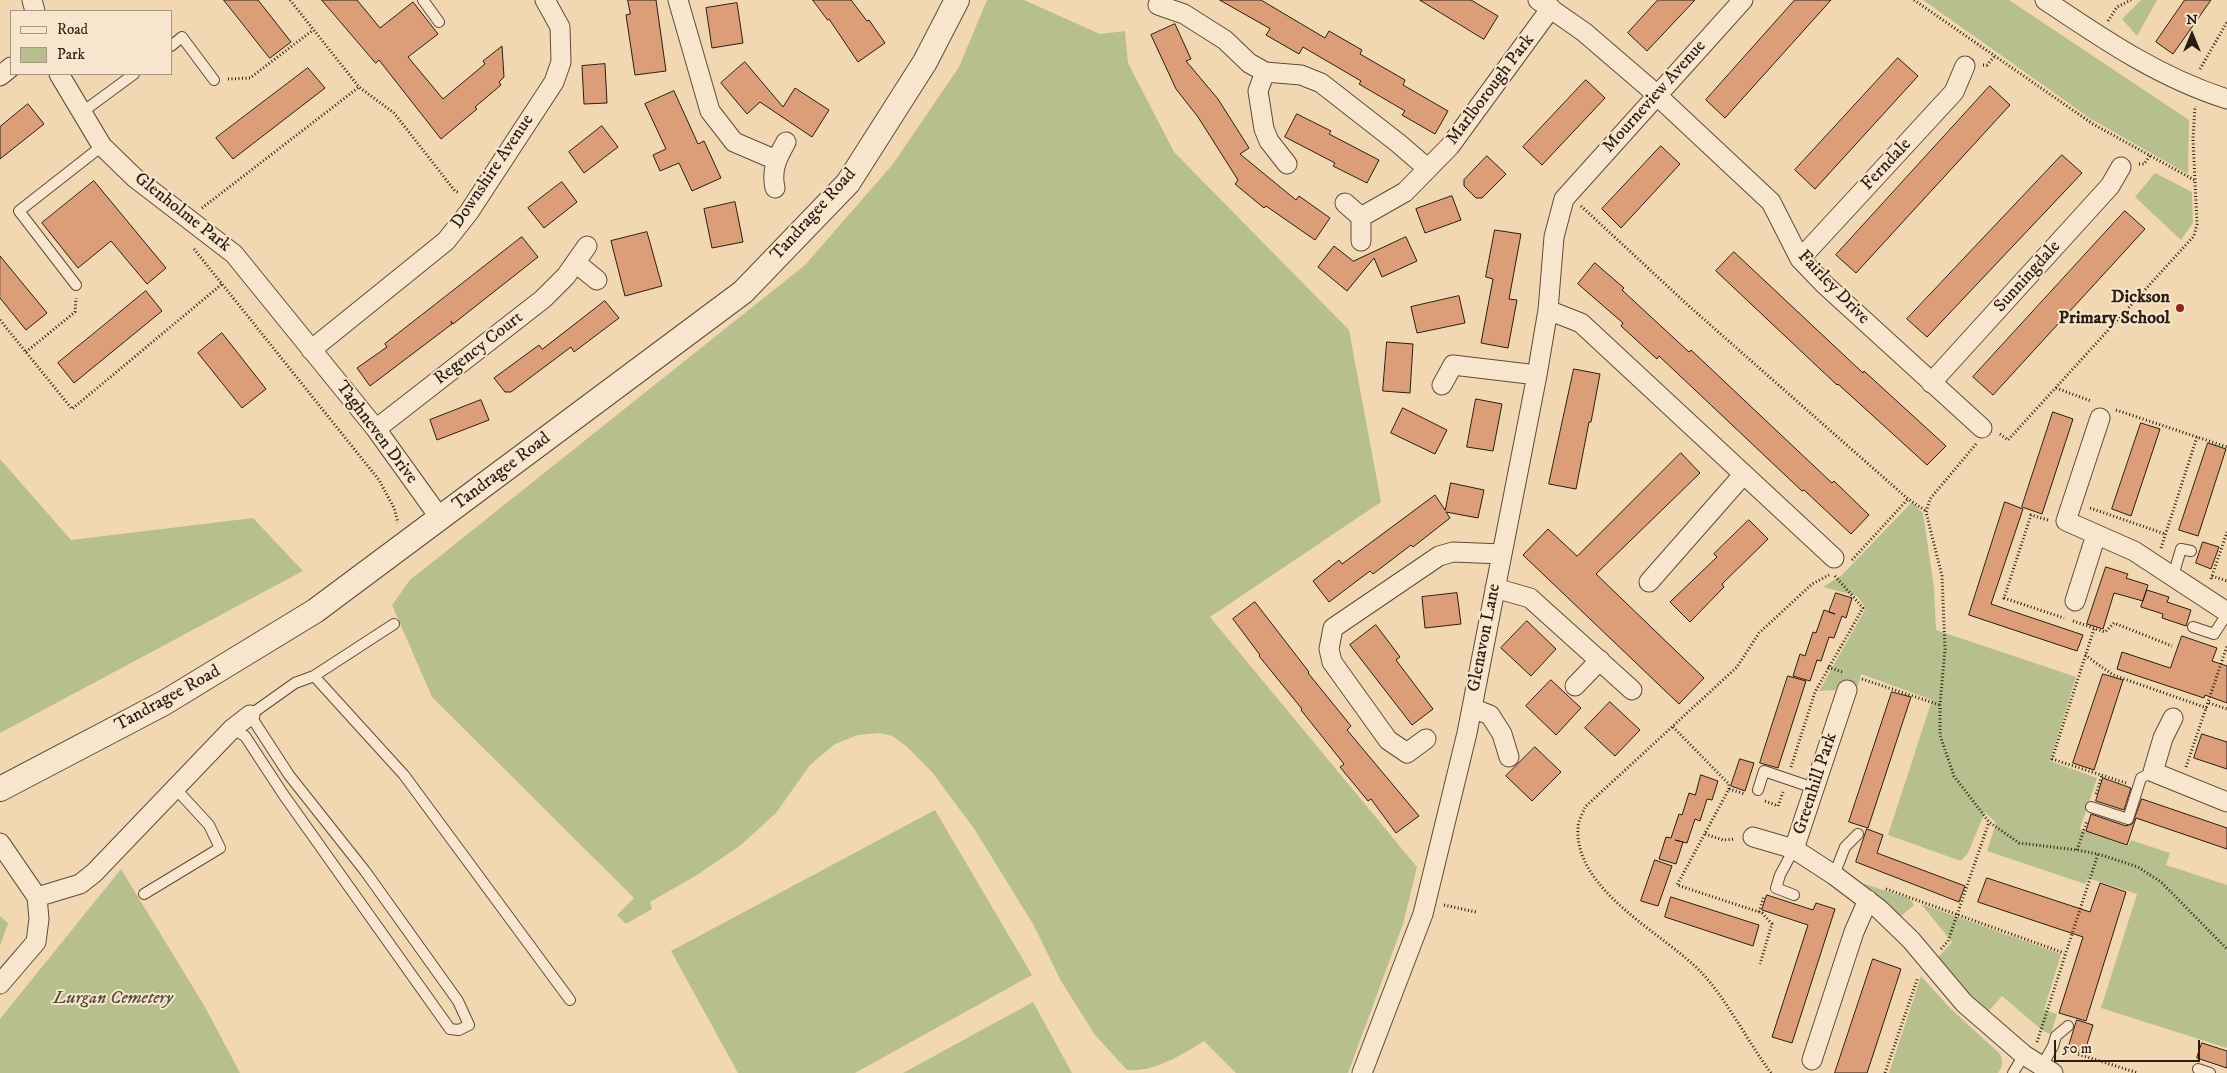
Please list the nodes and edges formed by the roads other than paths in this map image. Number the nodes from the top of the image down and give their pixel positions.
1 (423, 0) edge
2 (545, 0) edge
3 (678, 0) edge
4 (957, 0) edge
5 (1743, 0) edge
6 (2045, 0) edge
7 (1545, 4) edge
8 (1158, 5) dead end
9 (439, 22) dead end
10 (172, 45) edge
11 (1965, 66) dead end
12 (10, 68) edge
13 (1265, 72) junction
14 (60, 75) edge
15 (133, 75) edge
16 (0, 76) edge
17 (214, 80) road end
18 (1657, 95) junction
19 (2227, 99) edge
20 (82, 113) junction
21 (786, 142) dead end
22 (102, 146) junction
23 (776, 160) junction
24 (1287, 164) dead end
25 (2121, 167) dead end
26 (1427, 168) junction
27 (774, 188) dead end
28 (1567, 194) joint
29 (1346, 203) dead end
30 (1361, 217) junction
31 (1361, 241) dead end
32 (587, 246) dead end
33 (1800, 259) junction
34 (576, 263) junction
35 (598, 280) dead end
36 (76, 285) road end
37 (1548, 310) junction
38 (311, 350) junction
39 (1537, 375) junction
40 (1931, 383) junction
41 (1442, 385) dead end
42 (2102, 410) road end
43 (1982, 428) road end
44 (376, 429) junction
45 (1743, 475) junction
46 (440, 518) junction
47 (2096, 535) junction
48 (2191, 551) dead end
49 (1502, 554) junction
50 (1839, 566) road end
51 (2172, 576) junction
52 (1649, 582) dead end
53 (1495, 588) junction
54 (2075, 601) dead end
55 (2227, 612) edge
56 (394, 624) dead end
57 (2193, 627) dead end
58 (1600, 660) junction
59 (314, 676) junction
60 (1849, 680) road end
61 (1575, 686) dead end
62 (1632, 690) dead end
63 (1472, 708) junction
64 (250, 715) junction
65 (2173, 718) dead end
66 (232, 729) junction
67 (1426, 739) dead end
68 (1509, 757) dead end
69 (2153, 772) junction
70 (175, 788) junction
71 (1814, 788) junction
72 (0, 789) edge
73 (1758, 790) dead end
74 (2227, 802) edge
75 (2091, 807) dead end
76 (1858, 834) dead end
77 (1753, 837) road end
78 (0, 843) edge
79 (1794, 849) junction
80 (1834, 875) junction
81 (1874, 893) junction
82 (144, 894) dead end
83 (1794, 895) dead end
84 (37, 897) junction
85 (0, 984) edge
86 (570, 1000) dead end
87 (2068, 1026) dead end
88 (1812, 1060) dead end
89 (2037, 1064) edge
90 (2198, 1068) dead end
91 (1362, 1073) edge
92 (2013, 1073) edge
93 (2210, 1073) edge

1 - 9 lane
2 - 38 street, Downshire Avenue
3 - 23 street
4 - 46 street, Tandragee Road
5 - 18 street, Mourneview Avenue
6 - 19 street
7 - 18 street, Fairley Drive
7 - 26 street, Marlborough Park
8 - 13 street
10 - 17 lane
11 - 33 street, Ferndale
12 - 16 street
13 - 24 street
13 - 26 street
14 - 20 street, Glenholme Park
15 - 20 lane
18 - 28 street, Mourneview Avenue
18 - 33 street, Fairley Drive
20 - 22 street, Glenholme Park
21 - 23 street
22 - 36 lane
22 - 38 street, Glenholme Park
23 - 27 street
25 - 40 street, Sunningdale
26 - 30 street, Marlborough Park
28 - 37 street, Glenavon Lane
29 - 30 street
30 - 31 street
32 - 34 street, Regency Court
33 - 40 street, Fairley Drive
34 - 35 street
34 - 44 street, Regency Court
37 - 39 street, Glenavon Lane
37 - 45 street
38 - 44 street, Taghneven Drive
39 - 41 street
39 - 49 street, Glenavon Lane
40 - 43 street, Fairley Drive
42 - 47 street
44 - 46 street, Taghneven Drive
45 - 50 street
45 - 52 street
46 - 72 street, Tandragee Road
47 - 51 street
47 - 54 street
48 - 51 lane
49 - 53 street, Glenavon Lane
49 - 67 street
51 - 55 street
53 - 58 street
53 - 63 street, Glenavon Lane
55 - 57 lane
56 - 59 lane
58 - 61 street
58 - 62 street
59 - 64 lane
59 - 86 lane
60 - 71 street, Greenhill Park
63 - 68 street
63 - 91 street, Glenavon Lane
64 - 66 street
64 - 66 lane
65 - 69 street
66 - 70 street
69 - 74 street
69 - 75 lane
70 - 82 lane
70 - 84 street
71 - 73 lane
71 - 79 street, Greenhill Park
76 - 80 lane
77 - 79 street
78 - 84 street
79 - 80 street, Greenhill Park
79 - 83 lane
80 - 81 street, Greenhill Park
81 - 88 street
81 - 89 street, Greenhill Park
84 - 85 street
87 - 89 lane
89 - 92 lane
90 - 93 lane

